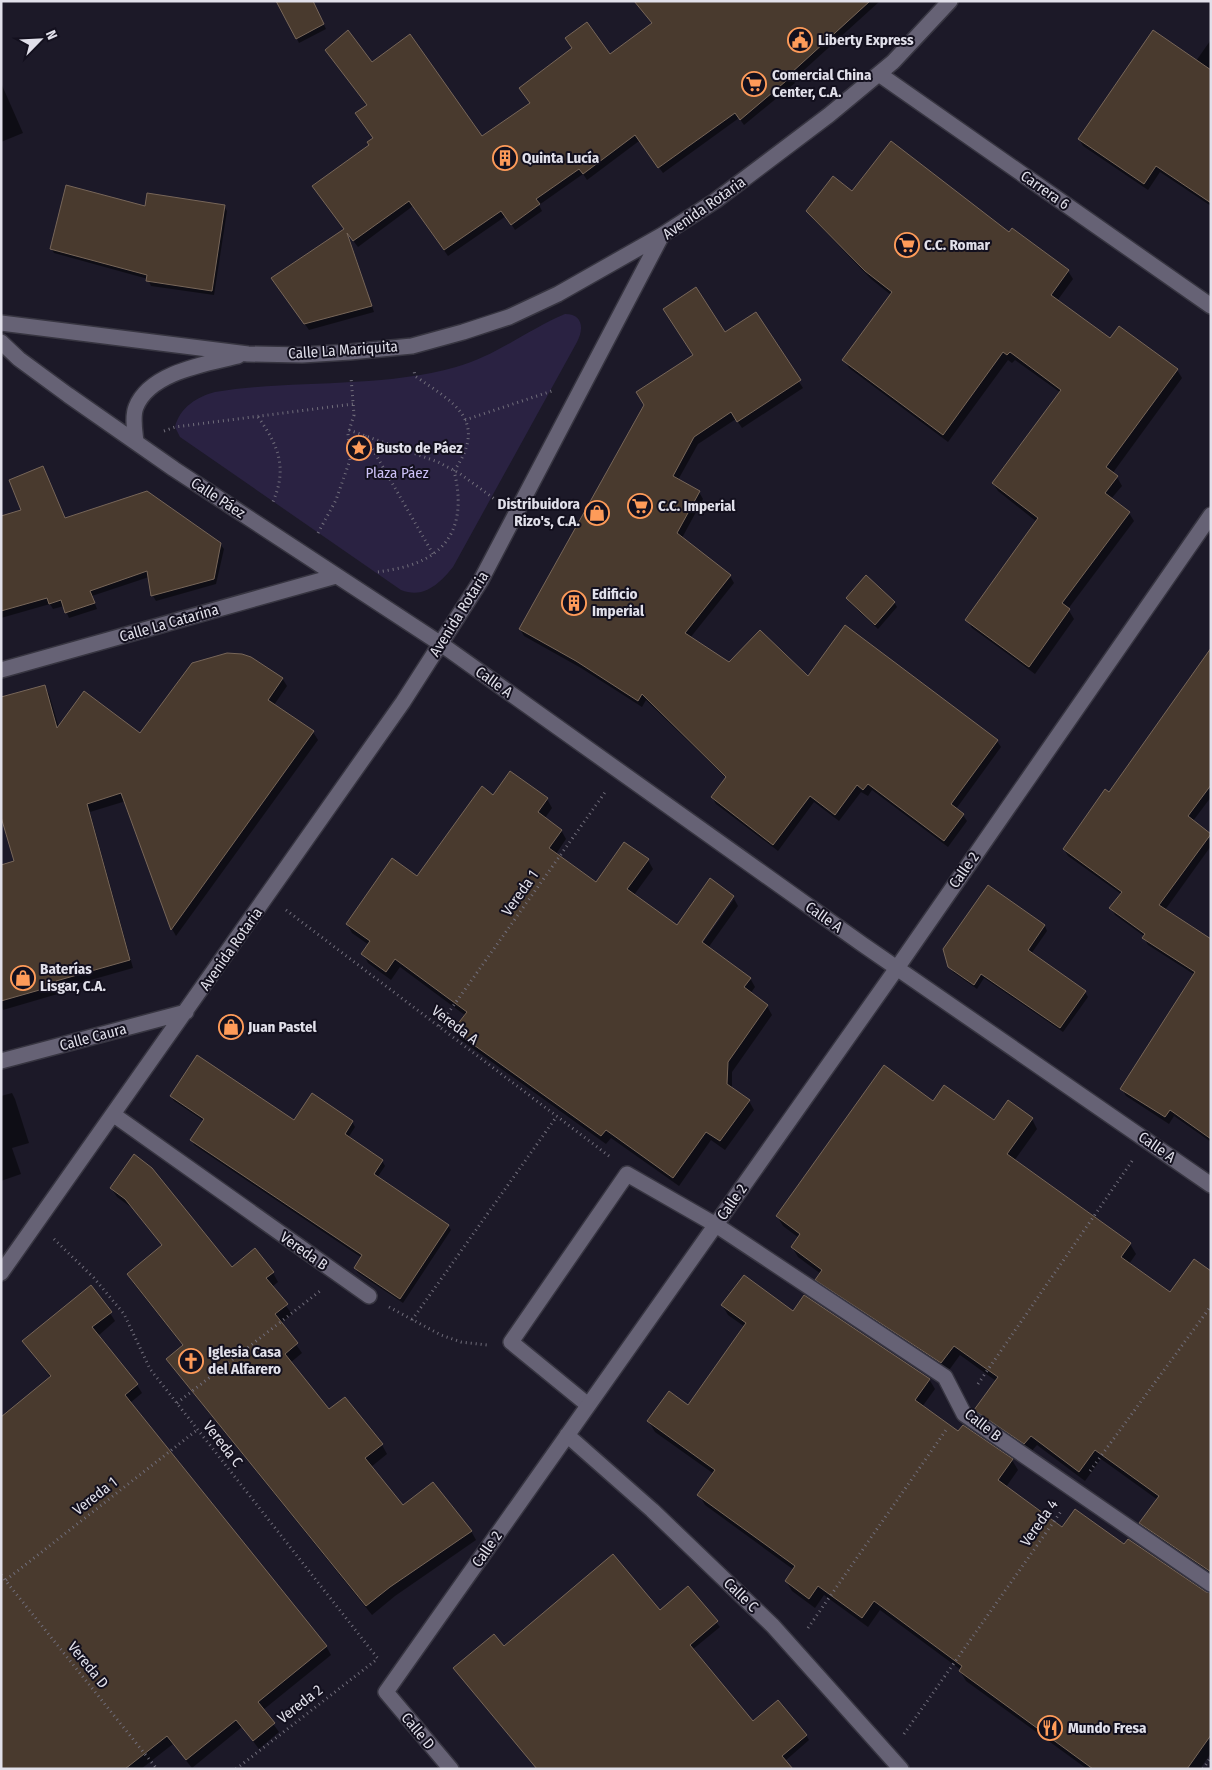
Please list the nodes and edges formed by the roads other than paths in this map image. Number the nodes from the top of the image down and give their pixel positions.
1 (950, 1) edge
2 (879, 74) junction
3 (662, 235) junction
4 (1211, 306) edge
5 (1, 323) edge
6 (1, 342) edge
7 (248, 354) junction
8 (136, 442) junction
9 (1211, 515) edge
10 (341, 579) junction
11 (441, 644) junction
12 (1, 670) edge
13 (897, 968) junction
14 (186, 1012) junction
15 (1, 1061) edge
16 (114, 1115) junction
17 (1211, 1185) edge
18 (716, 1225) junction
19 (1, 1273) edge
20 (369, 1296) road end
21 (588, 1405) junction
22 (568, 1435) junction
23 (1211, 1584) edge
24 (386, 1692) joint
25 (451, 1769) edge
26 (901, 1769) edge

1 - 2 street, Avenida Rotaria
2 - 3 street, Avenida Rotaria
2 - 4 street, Carrera 6
3 - 7 street, Calle La Mariquita
3 - 11 street, Avenida Rotaria
5 - 7 street, Calle La Mariquita
6 - 8 street, Calle Páez
7 - 8 street
8 - 10 street, Calle Páez
9 - 13 street, Calle 2
10 - 11 street, Calle Páez
10 - 12 street, Calle La Catarina
11 - 13 street, Calle A
11 - 14 street, Avenida Rotaria
13 - 17 street, Calle A
13 - 18 street, Calle 2
14 - 15 street, Calle Caura
14 - 16 street, Avenida Rotaria
16 - 19 street, Avenida Rotaria
16 - 20 street, Vereda B
18 - 21 street, Calle 2
18 - 21 street, Calle 2
18 - 23 street, Calle B
21 - 22 street, Calle 2
22 - 24 street, Calle 2
22 - 26 street, Calle C
24 - 25 street, Calle D

